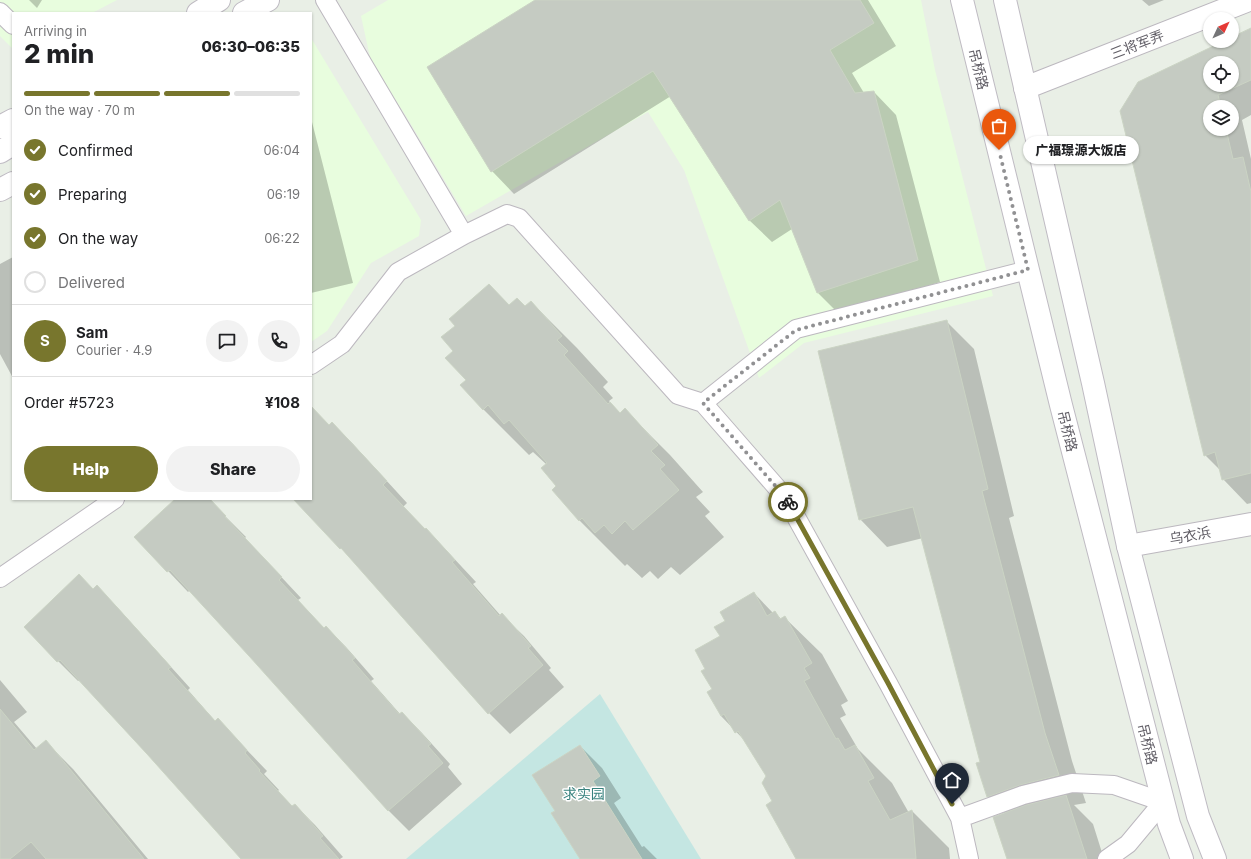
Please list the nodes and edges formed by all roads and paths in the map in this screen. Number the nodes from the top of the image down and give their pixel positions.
1 (219, 0) edge
2 (268, 0) edge
3 (326, 0) edge
4 (962, 0) edge
5 (1005, 0) edge
6 (1249, 0) edge
7 (0, 12) edge
8 (200, 12) edge
9 (246, 12) edge
10 (12, 25) edge
11 (1025, 88) junction
12 (12, 121) edge
13 (0, 127) edge
14 (12, 145) edge
15 (0, 152) edge
16 (12, 184) edge
17 (0, 190) edge
18 (464, 235) junction
19 (1028, 270) junction
20 (312, 364) edge
21 (703, 403) junction
22 (114, 500) edge
23 (1251, 524) edge
24 (1128, 546) junction
25 (0, 578) edge
26 (1163, 802) junction
27 (960, 818) junction
28 (969, 859) edge
29 (1107, 859) edge
30 (1182, 859) edge
31 (1215, 859) edge

1 - 8 main road
2 - 9 main road
3 - 18 lane
4 - 19 main road, 吊桥路
5 - 11 main road
6 - 11 main road, 三将军弄
7 - 10 lane
11 - 24 main road
12 - 13 main road
14 - 15 main road
16 - 17 main road
18 - 20 lane
18 - 21 lane
19 - 21 lane
19 - 26 main road, 吊桥路
21 - 27 lane
22 - 25 lane
23 - 24 main road, 乌衣浜
24 - 31 main road
26 - 27 lane
26 - 29 lane
26 - 30 main road, 吊桥路
27 - 28 lane

